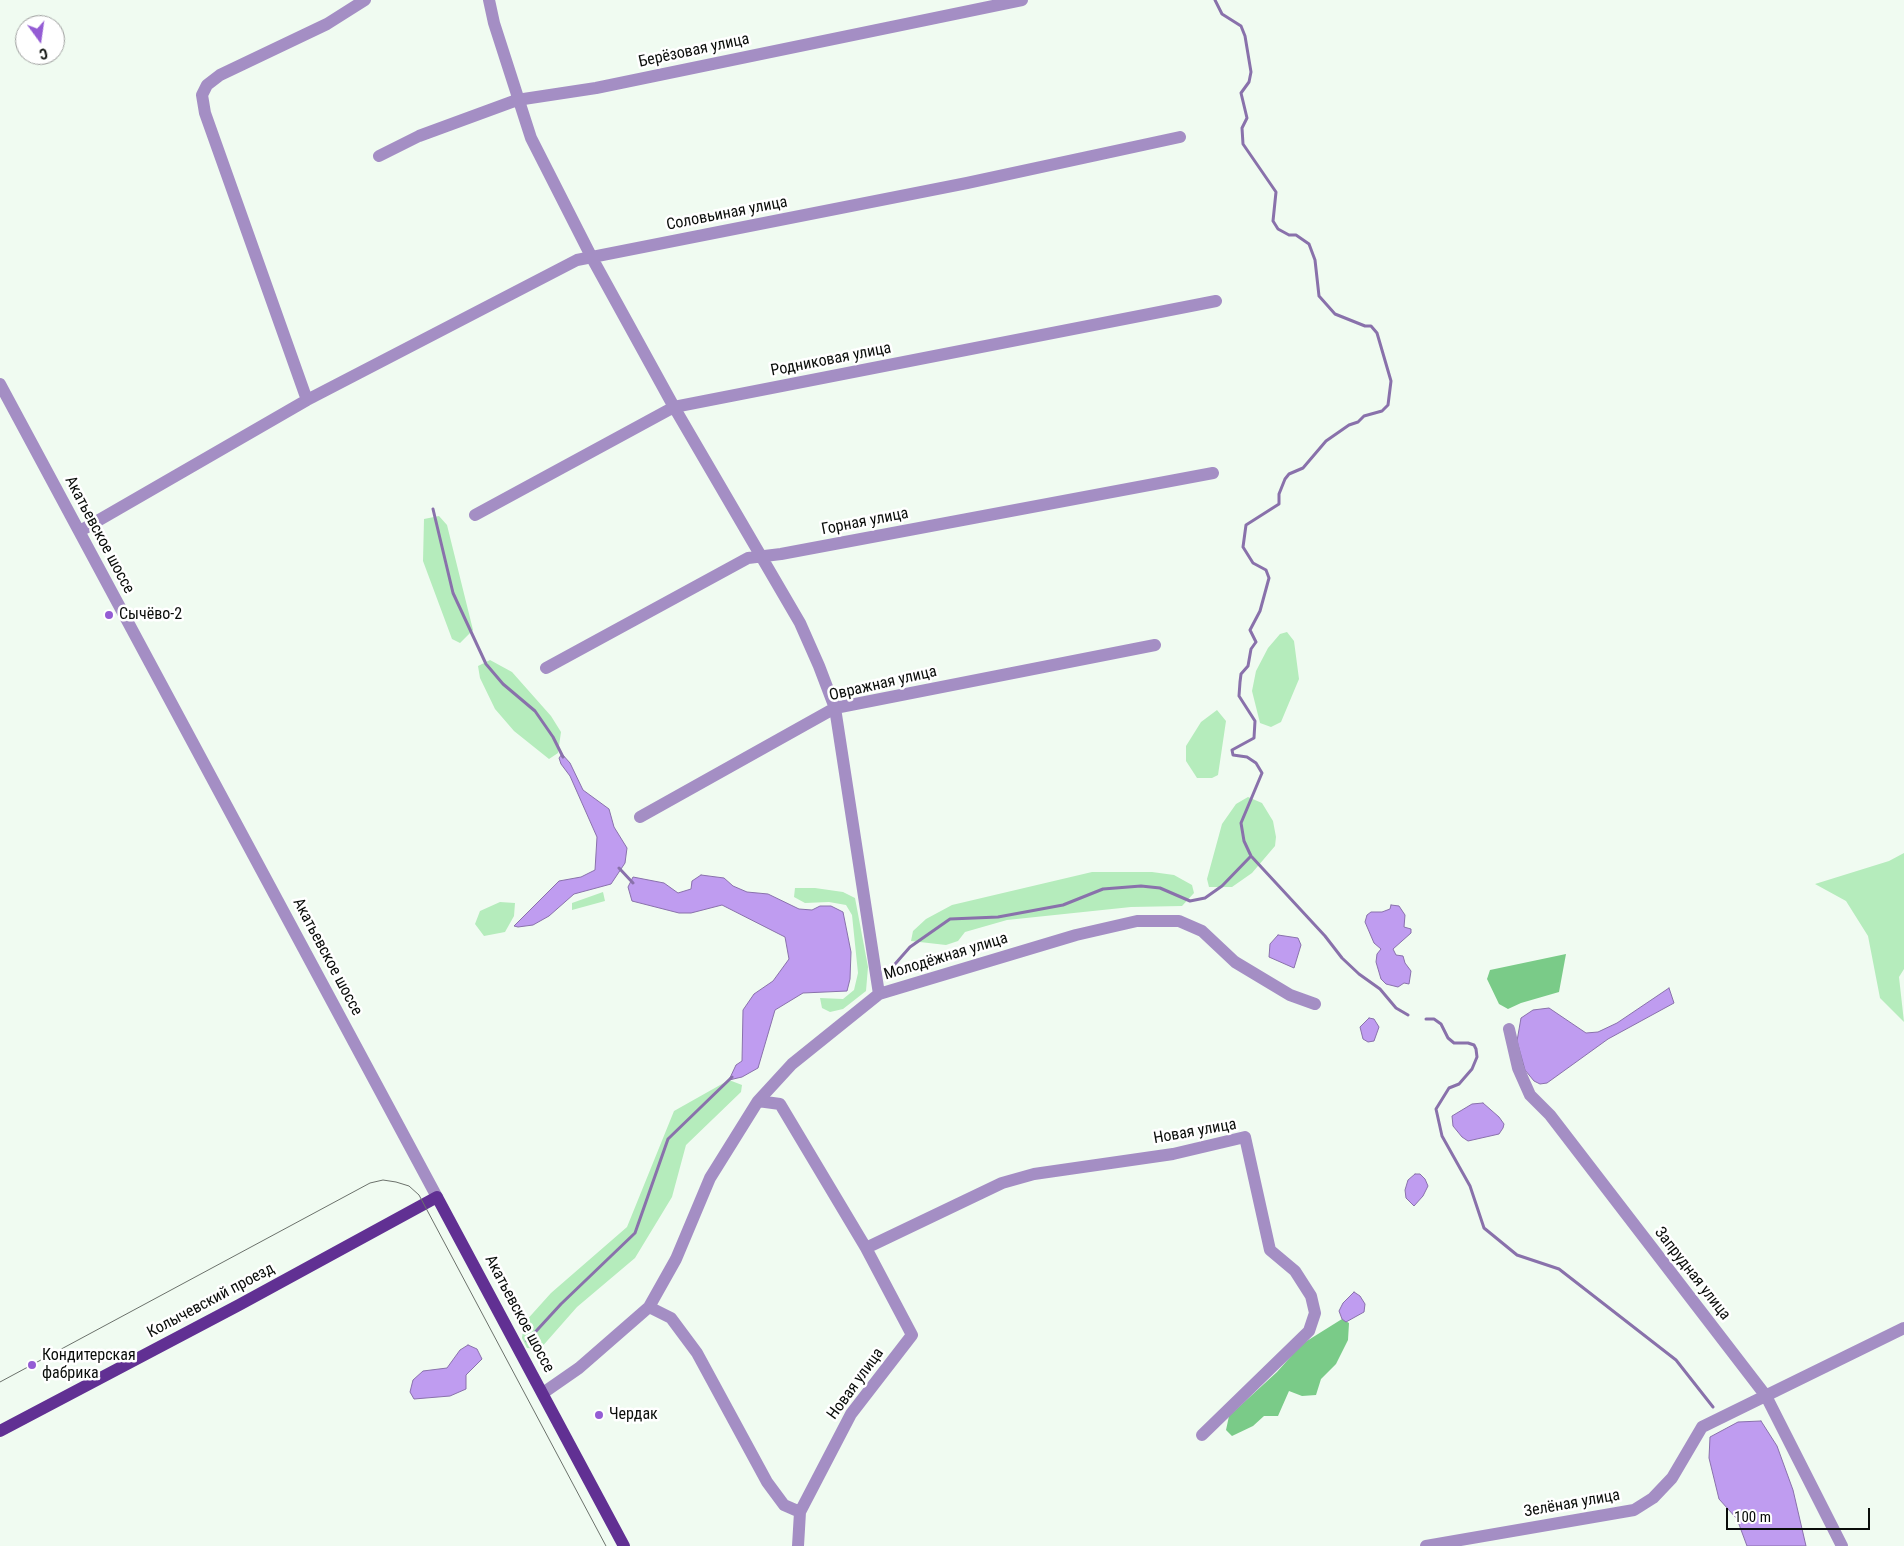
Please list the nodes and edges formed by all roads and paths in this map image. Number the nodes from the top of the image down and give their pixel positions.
1 (365, 0) edge
2 (490, 0) edge
3 (1022, 0) edge
4 (517, 100) junction
5 (1180, 137) dead end
6 (379, 156) dead end
7 (592, 258) junction
8 (1216, 301) dead end
9 (0, 384) edge
10 (307, 400) junction
11 (674, 407) junction
12 (1214, 474) dead end
13 (474, 515) dead end
14 (80, 530) junction
15 (762, 556) junction
16 (1155, 645) dead end
17 (546, 668) dead end
18 (835, 708) junction
19 (640, 817) dead end
20 (879, 994) junction
21 (1315, 1004) dead end
22 (1509, 1029) dead end
23 (758, 1101) junction
24 (437, 1197) junction
25 (866, 1248) junction
26 (649, 1307) junction
27 (1904, 1328) edge
28 (543, 1394) junction
29 (1766, 1396) junction
30 (0, 1431) edge
31 (1202, 1435) dead end
32 (800, 1512) junction
33 (1443, 1544) edge
34 (624, 1546) edge
35 (798, 1546) edge
36 (1426, 1546) edge
37 (1842, 1546) edge

1 - 10 street
2 - 4 street
3 - 4 street, Берёзовая улица
4 - 6 street, Берёзовая улица
4 - 7 street
5 - 7 street, Соловьиная улица
7 - 10 street, Соловьиная улица
7 - 11 street
8 - 11 street, Родниковая улица
9 - 14 street, Акатьевское шоссе
10 - 14 street, Соловьиная улица
11 - 13 street, Родниковая улица
11 - 15 street
12 - 15 street, Горная улица
14 - 24 street, Акатьевское шоссе
15 - 17 street, Горная улица
15 - 18 street
16 - 18 street, Овражная улица
18 - 19 street, Овражная улица
18 - 20 street
20 - 21 street, Молодёжная улица
20 - 23 street, Молодёжная улица
22 - 29 street, Запрудная улица
23 - 25 street, Новая улица
23 - 26 street, Молодёжная улица
24 - 28 main road, Акатьевское шоссе
24 - 30 main road, Колычевский проезд
25 - 31 street, Новая улица
25 - 32 street, Новая улица
26 - 28 street, Молодёжная улица
26 - 32 street
27 - 29 street, Зелёная улица
28 - 34 main road, Акатьевское шоссе
29 - 33 street, Зелёная улица
29 - 37 street, Запрудная улица
32 - 35 street, Новая улица
33 - 36 street, Зелёная улица

